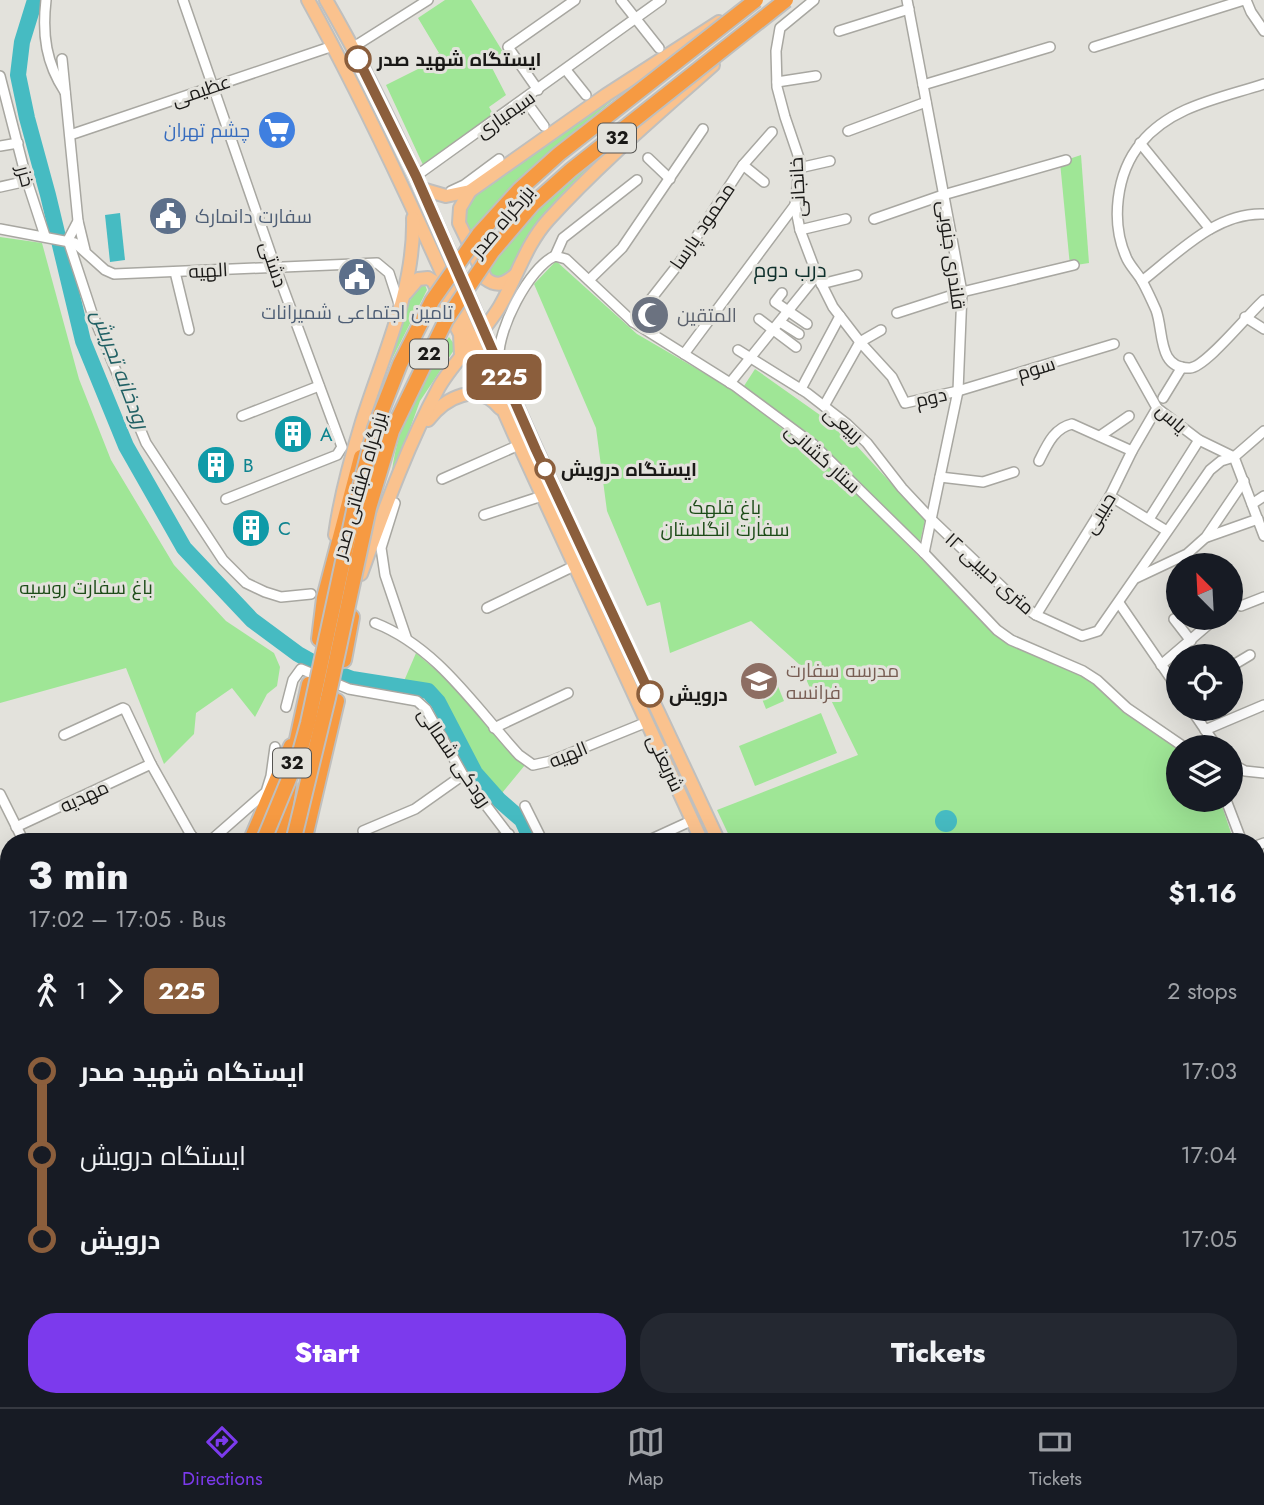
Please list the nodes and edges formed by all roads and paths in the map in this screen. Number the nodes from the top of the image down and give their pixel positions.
1 (46, 0) edge
2 (183, 0) edge
3 (308, 0) edge
4 (429, 0) edge
5 (575, 0) edge
6 (621, 0) edge
7 (661, 0) edge
8 (753, 0) edge
9 (788, 0) edge
10 (814, 0) edge
11 (1245, 0) edge
12 (328, 1) edge
13 (908, 4) edge
14 (635, 18) junction
15 (765, 19) junction
16 (1264, 31) edge
17 (839, 32) dead end
18 (332, 46) junction
19 (1050, 47) dead end
20 (1094, 47) dead end
21 (352, 48) junction
22 (659, 48) dead end
23 (62, 59) dead end
24 (566, 70) junction
25 (0, 76) edge
26 (816, 76) dead end
27 (777, 82) junction
28 (1264, 84) edge
29 (923, 85) junction
30 (214, 86) junction
31 (538, 90) junction
32 (65, 94) junction
33 (586, 95) dead end
34 (525, 100) junction
35 (926, 102) junction
36 (544, 126) dead end
37 (703, 129) dead end
38 (848, 131) dead end
39 (772, 132) dead end
40 (70, 135) junction
41 (18, 143) junction
42 (1140, 143) junction
43 (0, 146) edge
44 (648, 158) dead end
45 (499, 159) dead end
46 (830, 160) dead end
47 (1066, 160) dead end
48 (743, 165) junction
49 (799, 168) junction
50 (418, 175) junction
51 (670, 179) junction
52 (637, 180) dead end
53 (27, 181) junction
54 (764, 182) dead end
55 (0, 187) edge
56 (422, 189) junction
57 (470, 191) junction
58 (943, 195) junction
59 (795, 205) junction
60 (413, 210) junction
61 (1264, 214) edge
62 (846, 219) dead end
63 (874, 219) dead end
64 (78, 221) junction
65 (0, 229) edge
66 (1210, 229) junction
67 (800, 230) junction
68 (45, 236) junction
69 (68, 240) junction
70 (85, 251) junction
71 (555, 256) junction
72 (1074, 265) dead end
73 (275, 266) junction
74 (175, 272) junction
75 (515, 275) junction
76 (857, 275) dead end
77 (819, 279) junction
78 (589, 280) junction
79 (1142, 281) junction
80 (962, 292) junction
81 (782, 293) dead end
82 (1264, 300) edge
83 (402, 302) junction
84 (789, 312) junction
85 (897, 313) dead end
86 (840, 316) junction
87 (1245, 317) junction
88 (759, 319) dead end
89 (780, 321) junction
90 (633, 322) junction
91 (807, 324) dead end
92 (1264, 328) edge
93 (484, 330) junction
94 (774, 330) junction
95 (881, 330) dead end
96 (189, 331) dead end
97 (799, 334) dead end
98 (860, 342) junction
99 (474, 344) junction
100 (1114, 344) dead end
101 (796, 347) dead end
102 (738, 350) dead end
103 (684, 354) junction
104 (461, 355) junction
105 (751, 358) junction
106 (1129, 358) dead end
107 (1182, 367) junction
108 (501, 371) junction
109 (491, 381) junction
110 (730, 383) junction
111 (319, 386) junction
112 (800, 389) junction
113 (958, 391) junction
114 (1163, 398) dead end
115 (905, 403) joint
116 (824, 406) junction
117 (1157, 408) junction
118 (242, 416) dead end
119 (506, 416) junction
120 (1129, 416) dead end
121 (1264, 431) edge
122 (1100, 436) junction
123 (415, 437) junction
124 (1199, 440) junction
125 (519, 445) junction
126 (1132, 451) junction
127 (1234, 457) junction
128 (1040, 461) dead end
129 (1014, 472) dead end
130 (940, 477) junction
131 (442, 480) dead end
132 (1244, 481) junction
133 (542, 496) junction
134 (1110, 496) junction
135 (1264, 496) edge
136 (226, 499) dead end
137 (396, 503) dead end
138 (1257, 513) edge
139 (484, 514) dead end
140 (931, 519) junction
141 (1149, 519) junction
142 (1167, 531) junction
143 (1264, 536) edge
144 (1206, 537) junction
145 (924, 552) junction
146 (1188, 553) edge
147 (574, 566) junction
148 (1166, 567) edge
149 (331, 572) junction
150 (361, 574) junction
151 (1136, 578) junction
152 (311, 594) dead end
153 (1264, 597) edge
154 (1119, 603) junction
155 (1243, 605) edge
156 (487, 608) dead end
157 (1036, 615) junction
158 (375, 623) dead end
159 (1182, 630) edge
160 (1203, 630) edge
161 (406, 637) junction
162 (1191, 641) junction
163 (1250, 655) dead end
164 (1243, 659) edge
165 (1161, 665) junction
166 (1166, 672) edge
167 (568, 693) dead end
168 (1264, 705) edge
169 (286, 707) dead end
170 (1200, 721) edge
171 (647, 722) junction
172 (494, 728) junction
173 (1206, 730) junction
174 (297, 731) junction
175 (64, 735) dead end
176 (1166, 735) edge
177 (1209, 735) edge
178 (275, 747) dead end
179 (151, 764) junction
180 (1243, 770) edge
181 (1264, 773) edge
182 (463, 775) junction
183 (0, 794) edge
184 (525, 806) dead end
185 (1231, 812) edge
186 (693, 820) junction
187 (16, 827) junction
188 (363, 831) dead end
189 (19, 833) edge
190 (191, 833) edge
191 (219, 833) edge
192 (254, 833) edge
193 (267, 833) edge
194 (279, 833) edge
195 (295, 833) edge
196 (306, 833) edge
197 (508, 833) edge
198 (538, 833) edge
199 (665, 833) edge
200 (698, 833) edge
201 (715, 833) edge
202 (1239, 833) edge

1 - 32 street
2 - 30 street, دشتی
3 - 18 main road, شریعتی
4 - 21 street
5 - 31 street
6 - 14 street
7 - 14 street, سیمیاری
8 - 57 main road
8 - 149 highway, بزرگراه صدر / 32, bridge
8 - 193 highway, بزرگراه طبقاتی صدر / 22, bridge
9 - 15 highway, بزرگراه صدر / 32
9 - 195 highway, بزرگراه طبقاتی صدر / 22, bridge
10 - 27 street, خانجانی
11 - 16 street
11 - 20 street
12 - 21 main road, شریعتی
13 - 17 street
13 - 29 street, قلندری جنوبی
14 - 22 street
14 - 24 street, سیمیاری
15 - 75 main road
15 - 150 highway, بزرگراه صدر / 32, bridge
18 - 30 street, عظیمی
18 - 60 main road, شریعتی
19 - 29 street
21 - 50 main road, شریعتی
23 - 32 street
24 - 31 street, سیمیاری
24 - 33 street
25 - 41 street, خزر
26 - 27 street
27 - 49 street, خانجانی
28 - 42 street
29 - 35 street, قلندری جنوبی
30 - 40 street, عظیمی
30 - 73 street, دشتی
31 - 34 street, سیمیاری
32 - 40 street
34 - 36 street
34 - 50 street, سیمیاری
35 - 38 street
35 - 58 street, قلندری جنوبی
37 - 51 street
39 - 48 street, محمود پارسا
40 - 64 street
41 - 43 street
41 - 53 street, خزر
42 - 66 street
42 - 79 street
44 - 51 street
45 - 50 street
46 - 49 street
47 - 58 street
48 - 54 street
48 - 90 street, محمود پارسا
49 - 59 street, خانجانی
50 - 56 main road, شریعتی
51 - 78 street
52 - 71 street
53 - 55 street
53 - 68 street, خزر
56 - 57 main road
56 - 93 main road, شریعتی
57 - 75 main road
58 - 63 street
58 - 80 street, قلندری جنوبی
59 - 67 street, خانجانی
59 - 103 street
60 - 83 main road
60 - 99 main road, شریعتی
61 - 66 street
62 - 67 street
64 - 69 street
64 - 70 street
65 - 68 street, الهیه
66 - 79 street
67 - 77 street, خانجانی
68 - 69 street, الهیه
69 - 70 street, الهیه
69 - 152 street
70 - 74 street, الهیه
71 - 78 street, ستار کشانی
71 - 108 street
72 - 80 street
73 - 74 street, الهیه
73 - 83 street, الهیه
73 - 111 street, دشتی
74 - 96 street
75 - 93 main road
76 - 77 street
77 - 84 street
77 - 86 street, خانجانی
78 - 90 street, ستار کشانی
79 - 107 street
80 - 85 street
80 - 113 street, قلندری جنوبی
81 - 84 street
82 - 87 street
83 - 104 main road
83 - 149 main road
84 - 89 street
84 - 91 street
86 - 98 street, خانجانی
86 - 112 street
87 - 92 street
87 - 107 street
88 - 94 street
89 - 94 street
89 - 97 street
90 - 103 street, ستار کشانی
93 - 99 main road
93 - 108 main road, شریعتی
94 - 101 street
94 - 105 street
95 - 98 street
98 - 115 street, خانجانی
98 - 116 street
99 - 104 main road
99 - 109 main road, شریعتی
100 - 113 street, سوم
102 - 105 street, ربیعی
103 - 110 street, ستار کشانی
104 - 123 main road
105 - 110 street
105 - 112 street, ربیعی
106 - 117 street, یاس
107 - 114 street
108 - 109 main road
108 - 201 main road, شریعتی
109 - 119 main road, شریعتی
110 - 145 street, ستار کشانی
111 - 118 street
111 - 136 street, دشتی
112 - 116 street, ربیعی
113 - 115 street, دوم
113 - 130 street, قلندری جنوبی
116 - 140 street, ربیعی
117 - 124 street, یاس
117 - 126 street, حبیبی
119 - 123 main road
119 - 125 main road, شریعتی
120 - 122 street
121 - 127 street, ۱۲ متری حبیبی
122 - 126 street
122 - 128 street
123 - 150 main road
124 - 127 street, یاس
124 - 141 street
125 - 131 street
125 - 133 main road, شریعتی
126 - 134 street, حبیبی
127 - 132 street
127 - 142 street, ۱۲ متری حبیبی
129 - 130 street
130 - 140 street, قلندری جنوبی
132 - 138 street
132 - 144 street
133 - 139 street
133 - 147 main road, شریعتی
134 - 141 street
134 - 157 street, حبیبی
135 - 138 street
137 - 161 street
138 - 143 street
138 - 144 street
140 - 145 street, قلندری جنوبی
140 - 157 street, ۱۲ متری حبیبی
141 - 142 street
142 - 151 street, ۱۲ متری حبیبی
144 - 146 street
145 - 176 street, ستار کشانی
147 - 156 street
147 - 171 main road, شریعتی
148 - 151 street
149 - 174 highway, بزرگراه صدر / 32
150 - 196 highway, بزرگراه صدر / 32
151 - 154 street, ۱۲ متری حبیبی
153 - 155 street
154 - 157 street, ۱۲ متری حبیبی
154 - 165 street
158 - 161 street, الهیه
159 - 162 street
160 - 162 street
161 - 172 street, الهیه
162 - 165 street
163 - 164 street
165 - 166 street
167 - 172 street
168 - 173 street
169 - 182 street, رودکی شمالی
170 - 173 street
171 - 172 street, الهیه
171 - 186 main road, شریعتی
173 - 177 street
174 - 192 highway
174 - 194 highway, بزرگراه صدر / 32
175 - 179 street
178 - 191 street
179 - 187 street, مهدیه
179 - 190 street
180 - 181 street
182 - 188 street
182 - 197 street, رودکی شمالی
183 - 187 street
184 - 198 street
185 - 202 street
186 - 199 street
186 - 200 main road, شریعتی
187 - 189 street

